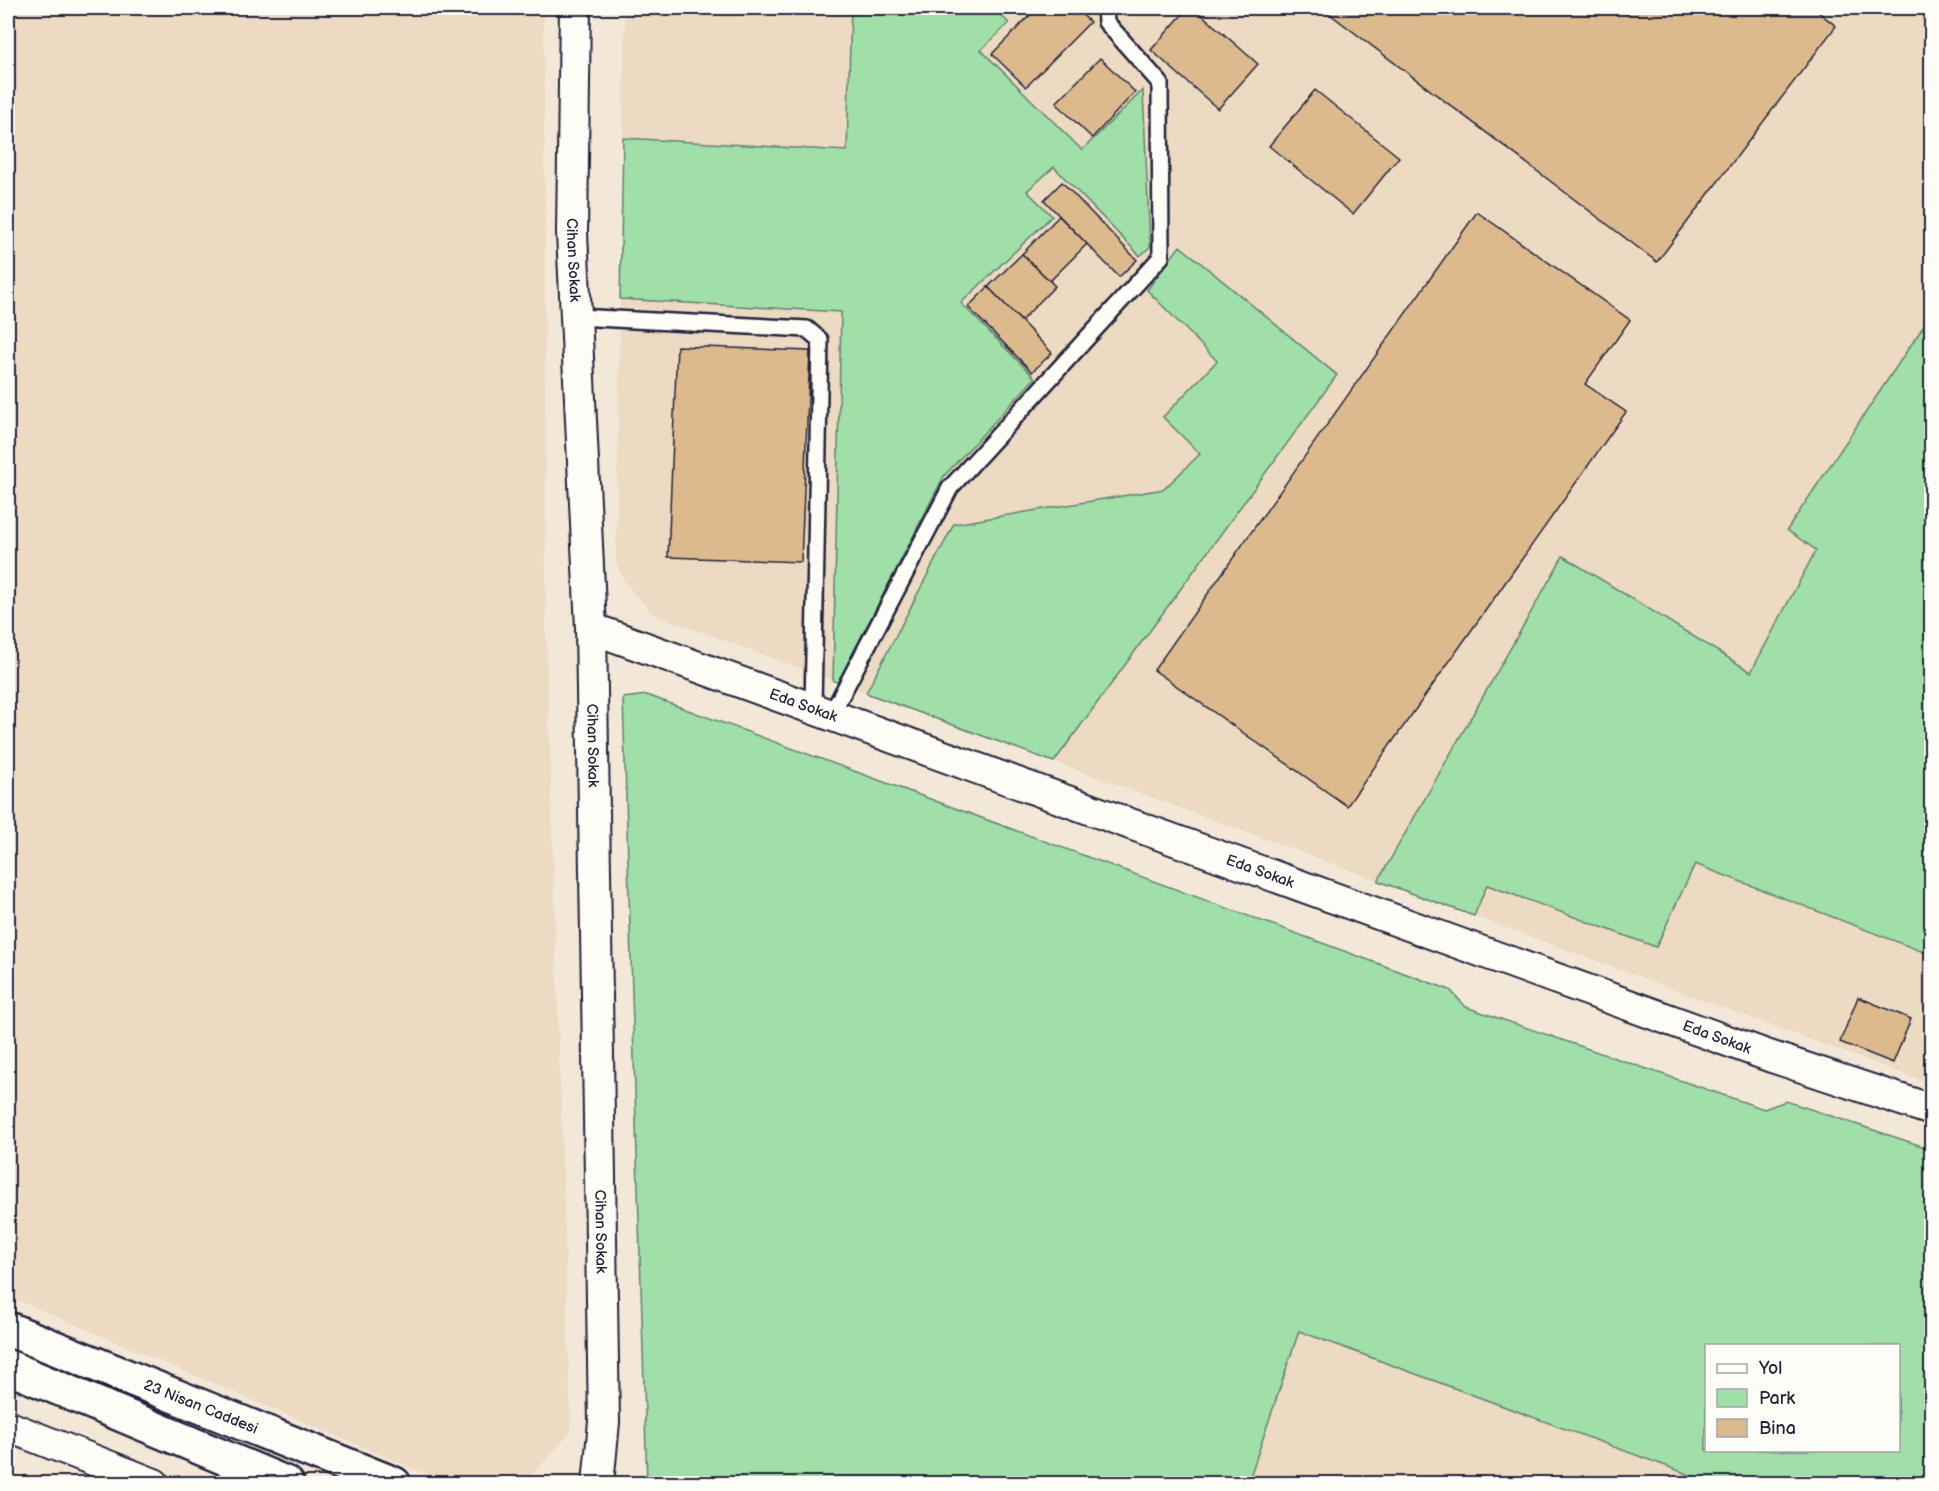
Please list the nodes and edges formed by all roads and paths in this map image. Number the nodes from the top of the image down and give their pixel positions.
1 (575, 8) edge
2 (1105, 8) edge
3 (576, 317) junction
4 (591, 628) junction
5 (822, 712) junction
6 (1932, 1110) edge
7 (8, 1329) edge
8 (8, 1367) edge
9 (10, 1429) edge
10 (154, 1484) edge
11 (286, 1484) edge
12 (394, 1484) edge
13 (598, 1484) edge

1 - 3 street, Cihan Sokak
2 - 5 lane
3 - 4 street, Cihan Sokak
3 - 5 lane
4 - 5 street, Eda Sokak
4 - 13 street, Cihan Sokak
5 - 6 street, Eda Sokak
7 - 12 street, 23 Nisan Caddesi
8 - 11 street
9 - 10 street

